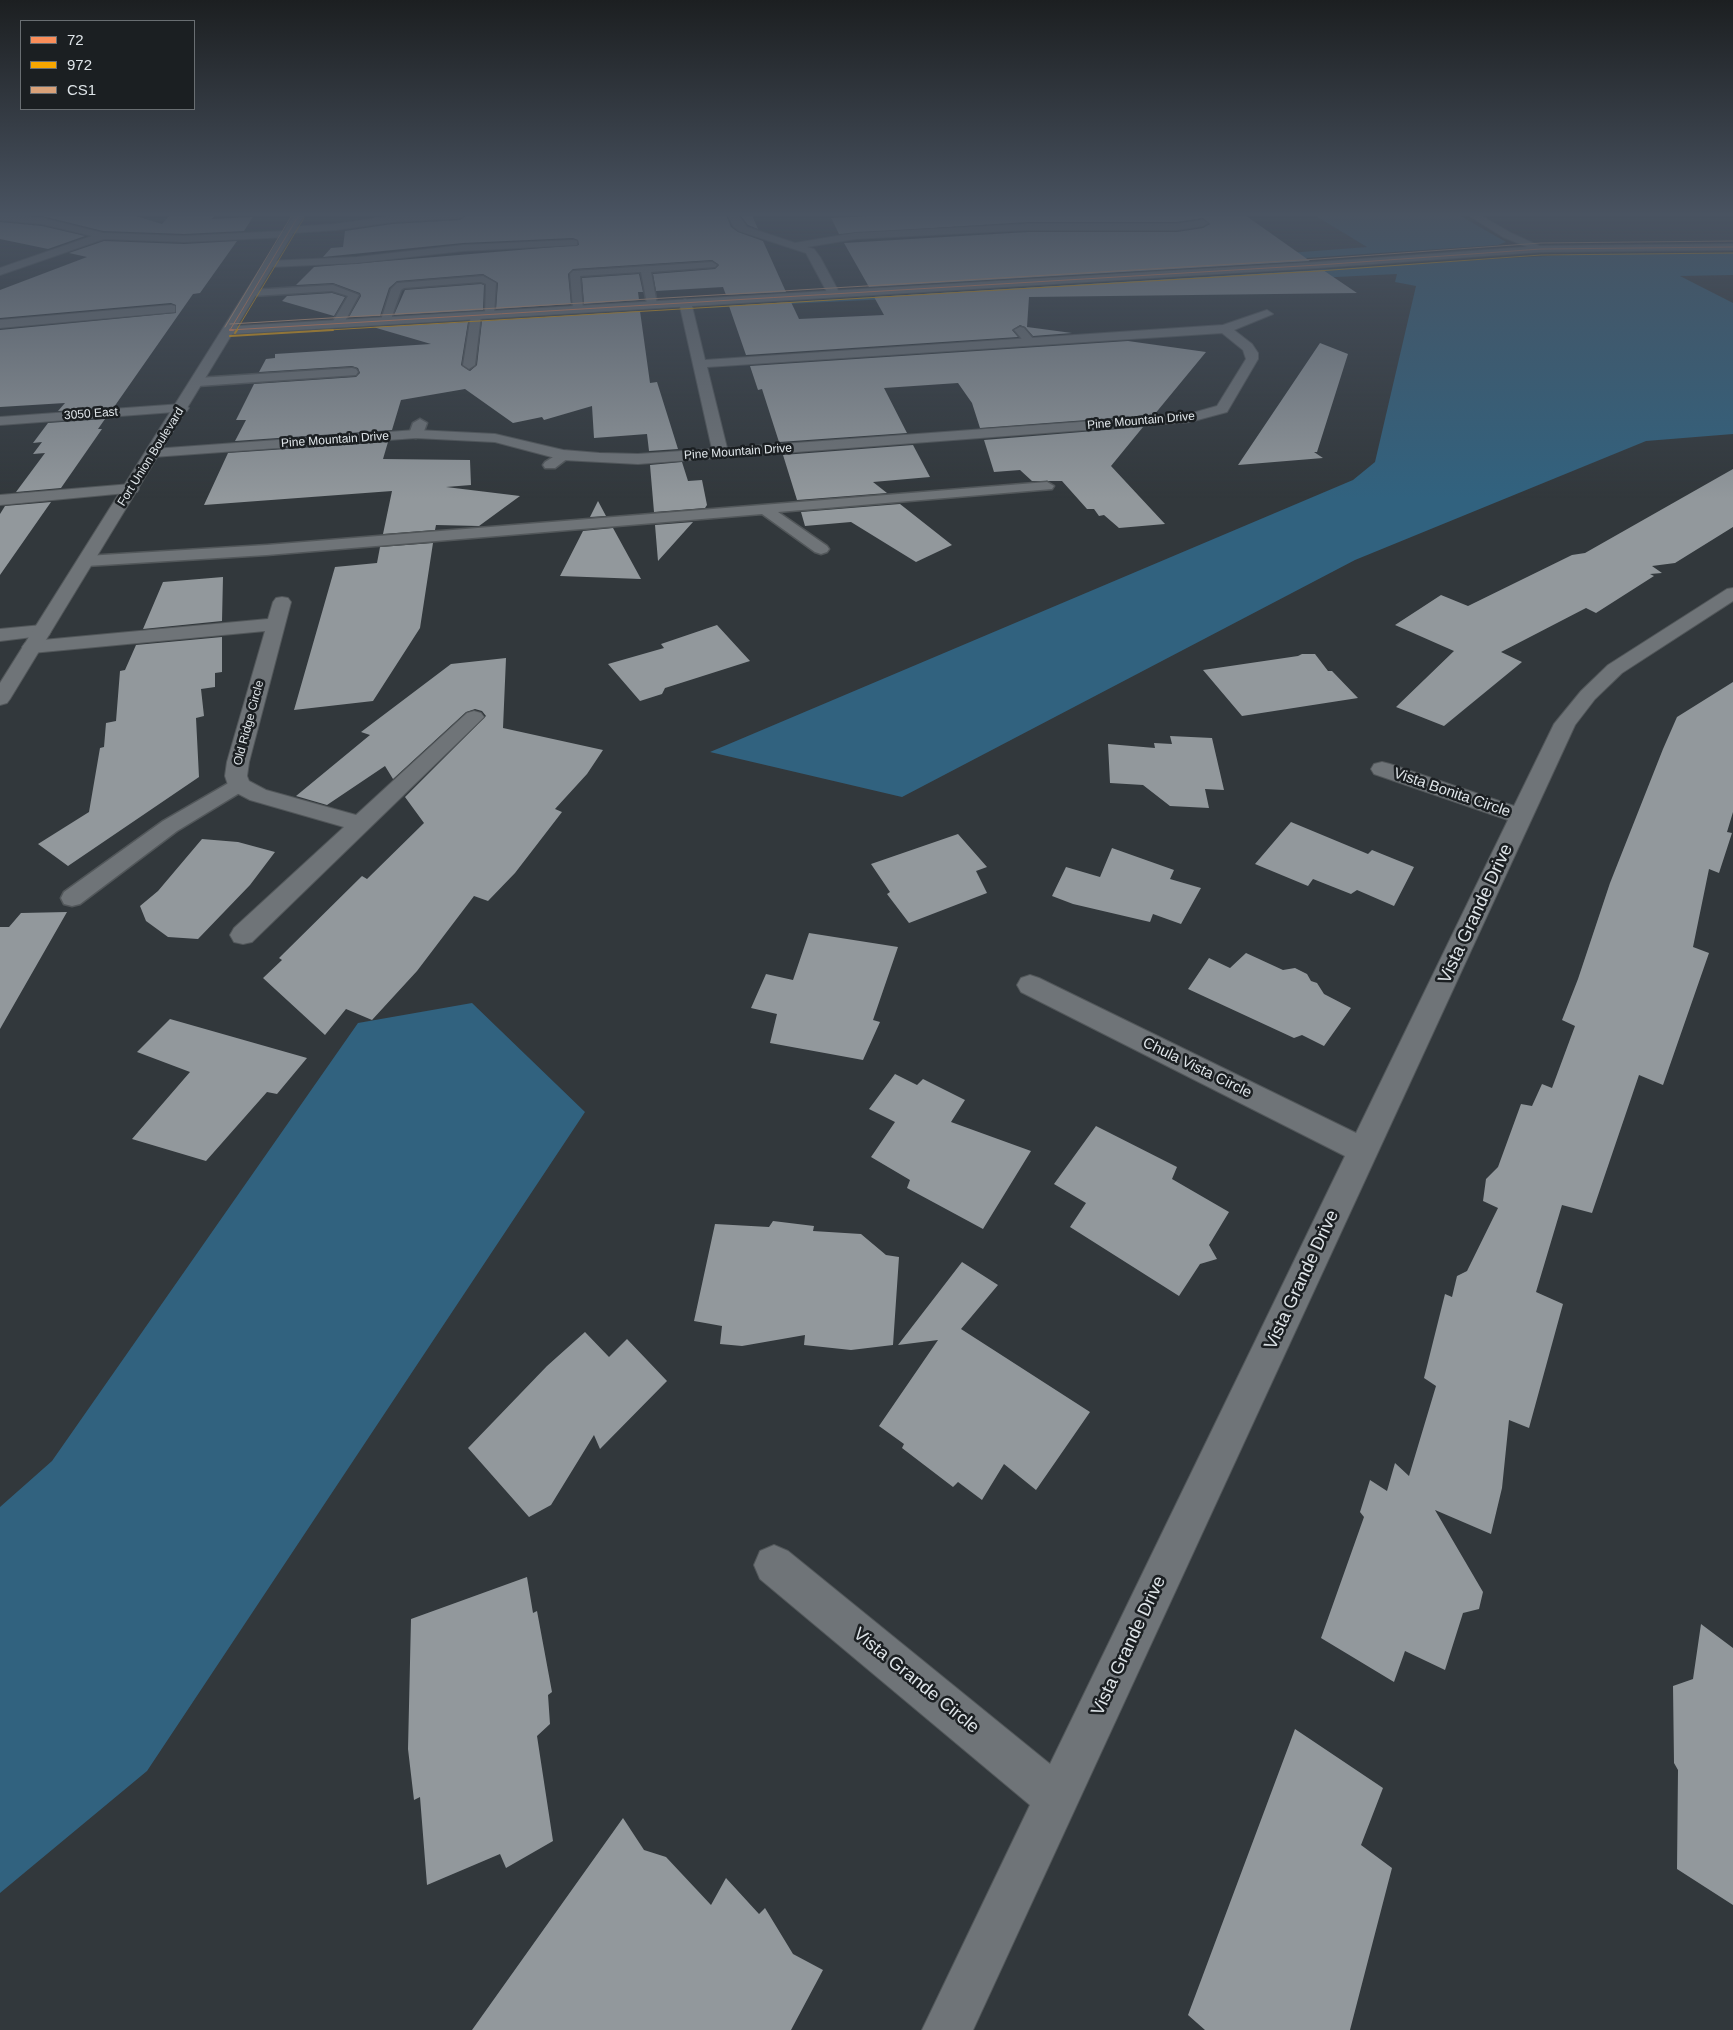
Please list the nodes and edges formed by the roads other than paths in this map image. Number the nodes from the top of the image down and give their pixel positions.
1 (161, 310) edge
2 (243, 310) edge
3 (346, 310) edge
4 (389, 310) edge
5 (490, 310) edge
6 (565, 310) edge
7 (687, 310) edge
8 (490, 314) junction
9 (1267, 314) dead end
10 (476, 315) junction
11 (386, 320) junction
12 (338, 323) junction
13 (0, 324) edge
14 (1225, 329) junction
15 (230, 330) junction
16 (1020, 330) dead end
17 (1030, 342) junction
18 (700, 364) junction
19 (469, 365) dead end
20 (352, 372) dead end
21 (198, 382) junction
22 (182, 408) junction
23 (0, 421) edge
24 (153, 454) junction
25 (721, 454) junction
26 (563, 455) junction
27 (550, 465) dead end
28 (1046, 486) dead end
29 (131, 489) junction
30 (0, 500) edge
31 (767, 509) junction
32 (821, 549) dead end
33 (86, 560) junction
34 (1733, 593) edge
35 (282, 602) dead end
36 (276, 624) junction
37 (42, 631) junction
38 (0, 635) edge
39 (32, 647) junction
40 (0, 699) edge
41 (474, 717) dead end
42 (1382, 769) dead end
43 (239, 785) junction
44 (1522, 817) junction
45 (361, 824) junction
46 (72, 898) dead end
47 (243, 935) dead end
48 (1030, 985) dead end
49 (1364, 1151) junction
50 (774, 1566) dead end
51 (1056, 1798) junction
52 (946, 2030) edge

1 - 13 street
2 - 15 street, Fort Union Boulevard
3 - 12 lane
4 - 11 lane
5 - 8 lane
6 - 8 street
7 - 18 street
8 - 10 street
9 - 14 street
10 - 11 street
10 - 19 lane
11 - 12 street
12 - 15 street
14 - 17 street
14 - 25 street, Pine Mountain Drive
15 - 21 street, Fort Union Boulevard
16 - 17 lane
17 - 18 street
18 - 25 street
20 - 21 lane
21 - 22 street, Fort Union Boulevard
22 - 23 street, 3050 East
22 - 24 street, Fort Union Boulevard
24 - 26 street, Pine Mountain Drive
24 - 29 street, Fort Union Boulevard
25 - 26 street, Pine Mountain Drive
26 - 27 lane
28 - 31 lane
29 - 30 street
29 - 33 street, Fort Union Boulevard
31 - 32 lane
31 - 33 lane
33 - 37 street, Fort Union Boulevard
34 - 44 street, Vista Grande Drive
35 - 36 street, Old Ridge Circle
36 - 39 street
36 - 43 street, Old Ridge Circle
37 - 38 street
37 - 39 street, Fort Union Boulevard
39 - 40 street, Fort Union Boulevard
41 - 45 street
42 - 44 street, Vista Bonita Circle
43 - 45 street, Old Ridge Circle
43 - 46 lane
44 - 49 street, Vista Grande Drive
45 - 47 street
48 - 49 street, Chula Vista Circle
49 - 51 street, Vista Grande Drive
50 - 51 street, Vista Grande Circle
51 - 52 street, Vista Grande Drive

